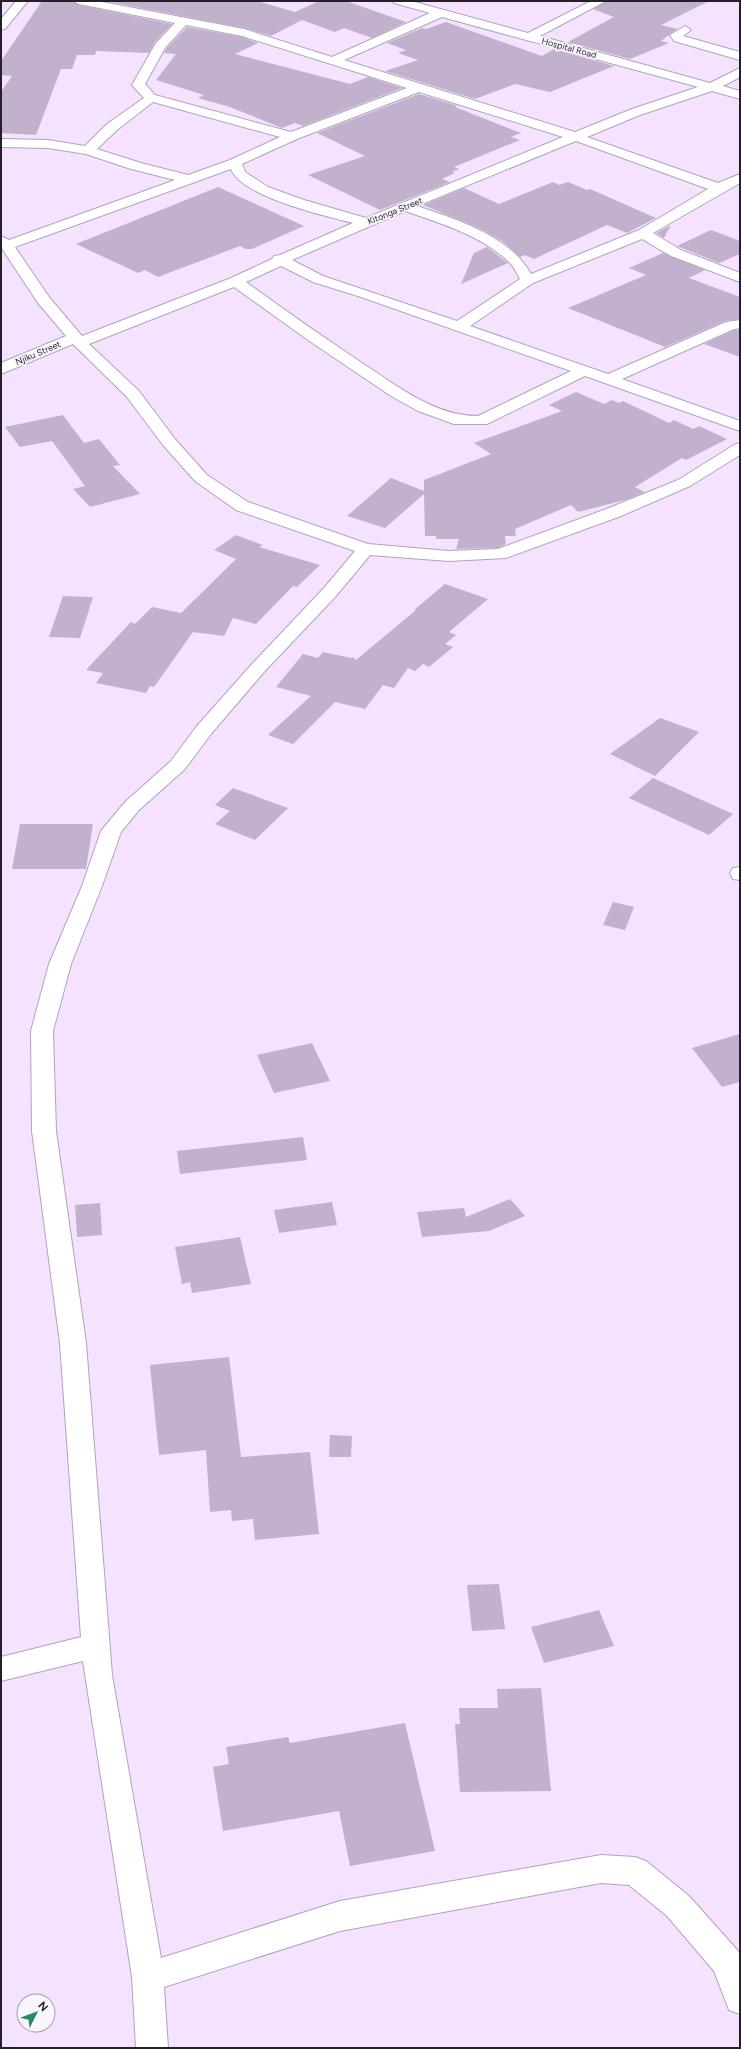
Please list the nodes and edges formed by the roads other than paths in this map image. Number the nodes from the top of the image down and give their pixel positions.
1 (22, 1) edge
2 (78, 1) edge
3 (398, 1) edge
4 (600, 1) edge
5 (441, 13) junction
6 (184, 21) junction
7 (1, 26) edge
8 (685, 30) dead end
9 (530, 37) junction
10 (740, 56) edge
11 (332, 61) junction
12 (740, 72) edge
13 (712, 87) junction
14 (418, 88) junction
15 (740, 95) edge
16 (151, 98) junction
17 (292, 136) junction
18 (576, 137) junction
19 (1, 143) edge
20 (88, 150) junction
21 (235, 163) junction
22 (740, 178) edge
23 (187, 179) junction
24 (719, 188) junction
25 (405, 207) junction
26 (367, 222) junction
27 (644, 233) junction
28 (4, 243) edge
29 (280, 259) junction
30 (740, 278) edge
31 (528, 280) junction
32 (236, 281) junction
33 (740, 324) edge
34 (458, 327) junction
35 (77, 340) junction
36 (1, 369) edge
37 (584, 371) junction
38 (607, 380) junction
39 (740, 426) edge
40 (740, 448) edge
41 (366, 549) junction
42 (96, 1646) junction
43 (1, 1669) edge
44 (148, 1977) junction
45 (740, 1999) edge
46 (152, 2048) edge

1 - 7 street
2 - 6 street
3 - 5 street, Hospital Road
4 - 9 street
5 - 9 street, Hospital Road
5 - 11 street
6 - 11 street
6 - 16 street
8 - 10 street
9 - 13 street, Hospital Road
11 - 14 street
12 - 13 street, Kitonga Street
13 - 15 street, Hospital Road
13 - 18 street, Kitonga Street
14 - 17 street
14 - 18 street
16 - 17 street
16 - 20 street
17 - 21 street
18 - 24 street
18 - 25 street, Kitonga Street
19 - 20 street
20 - 23 street
21 - 23 street
21 - 26 street
22 - 24 street
23 - 28 street
24 - 27 street
25 - 26 street, Kitonga Street
25 - 31 street
26 - 29 street, Kitonga Street
27 - 30 street
27 - 31 street
28 - 35 street
29 - 32 street, Kitonga Street
29 - 34 street
31 - 34 street
32 - 35 street, Kitonga Street
32 - 37 street
33 - 38 street
34 - 37 street
35 - 36 street, Njiku Street
35 - 41 street
37 - 38 street
38 - 39 street
40 - 41 street
41 - 42 street
42 - 43 street
42 - 44 street
44 - 45 street
44 - 46 street

